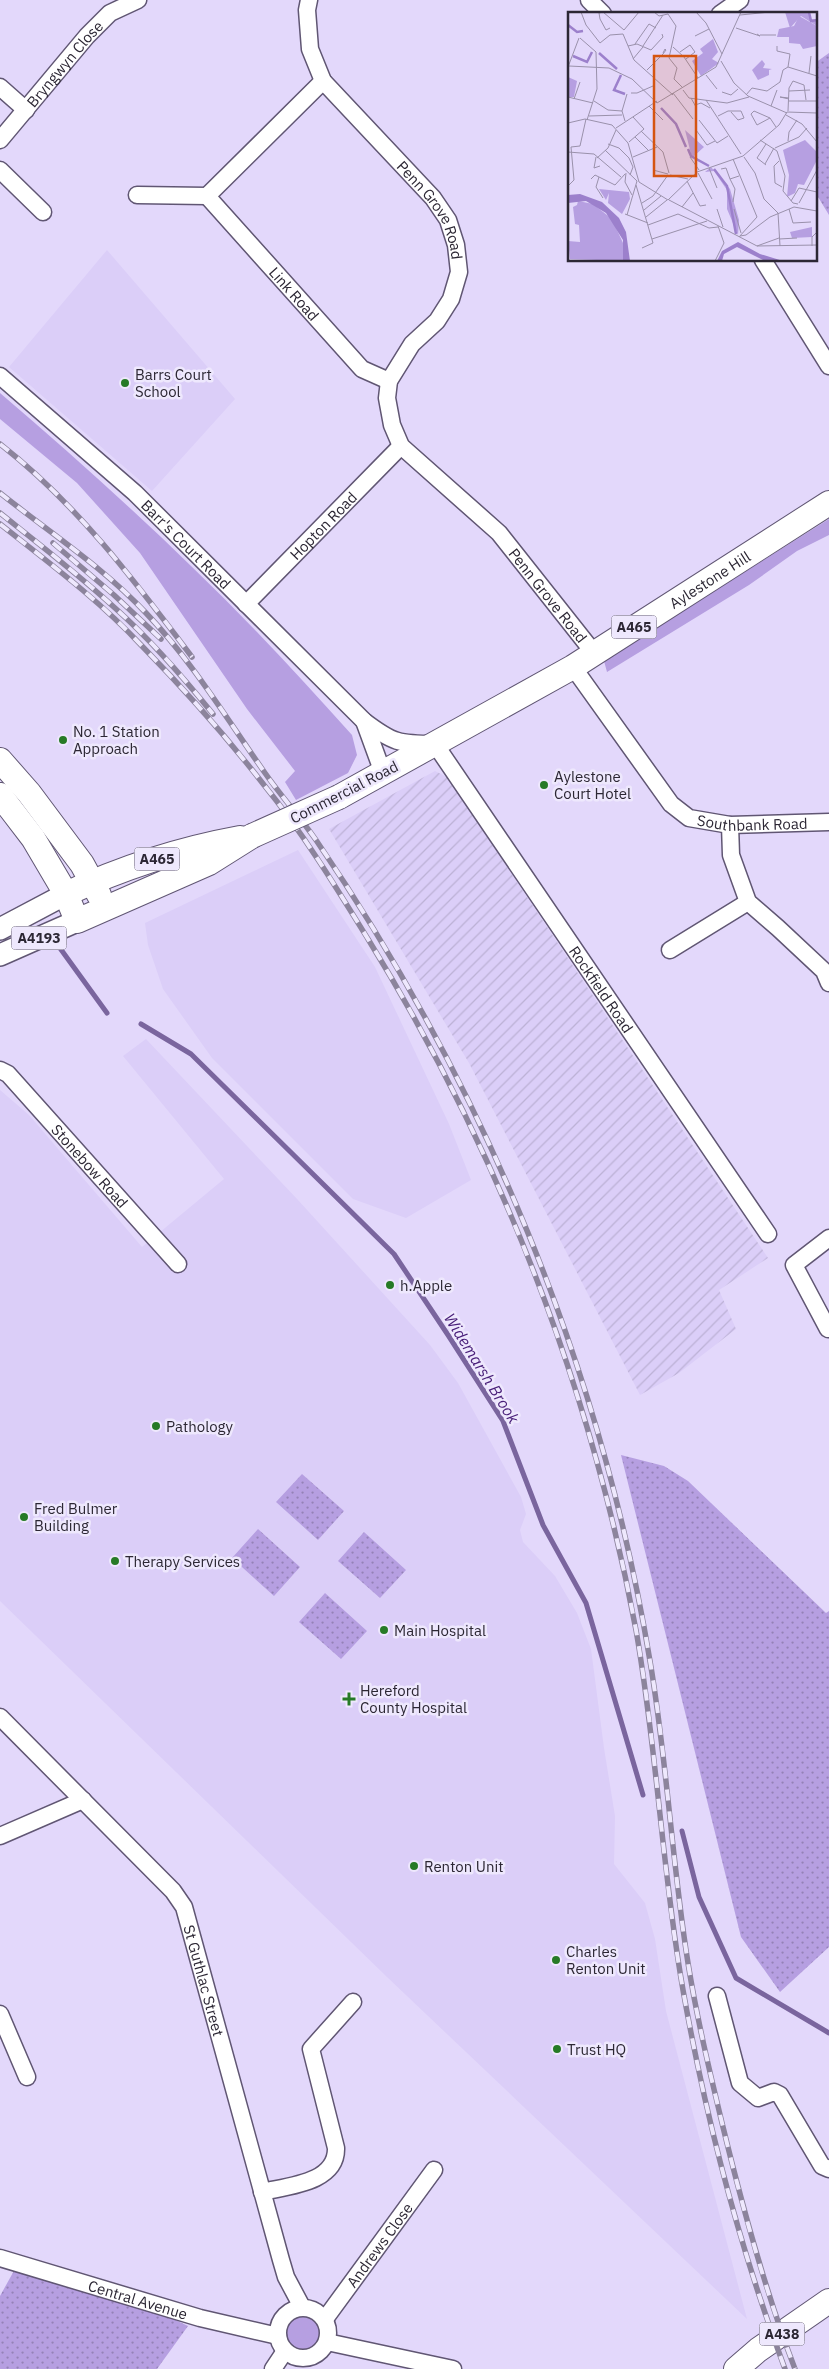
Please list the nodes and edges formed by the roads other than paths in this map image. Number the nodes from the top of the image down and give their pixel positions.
1 (138, 0) edge
2 (309, 0) edge
3 (589, 0) edge
4 (740, 0) edge
5 (601, 12) edge
6 (723, 12) edge
7 (323, 81) junction
8 (0, 87) edge
9 (26, 110) junction
10 (0, 140) edge
11 (0, 170) edge
12 (138, 194) dead end
13 (207, 196) junction
14 (44, 212) dead end
15 (764, 261) edge
16 (829, 366) edge
17 (0, 376) edge
18 (389, 382) junction
19 (401, 446) junction
20 (829, 503) edge
21 (246, 604) junction
22 (594, 653) junction
23 (572, 667) junction
24 (364, 721) junction
25 (435, 744) junction
26 (0, 760) edge
27 (383, 773) junction
28 (1, 796) edge
29 (829, 822) edge
30 (730, 825) junction
31 (252, 836) junction
32 (92, 882) junction
33 (66, 894) junction
34 (748, 902) junction
35 (105, 908) junction
36 (77, 920) junction
37 (0, 929) edge
38 (670, 950) dead end
39 (0, 955) edge
40 (827, 974) edge
41 (0, 1070) edge
42 (768, 1234) dead end
43 (829, 1238) edge
44 (178, 1264) dead end
45 (828, 1329) edge
46 (0, 1717) edge
47 (83, 1800) junction
48 (0, 1836) edge
49 (717, 1996) dead end
50 (353, 2002) dead end
51 (0, 2014) edge
52 (27, 2077) dead end
53 (829, 2169) edge
54 (434, 2170) dead end
55 (262, 2192) junction
56 (0, 2258) edge
57 (829, 2300) edge
58 (302, 2308) junction
59 (325, 2319) junction
60 (278, 2336) junction
61 (327, 2342) junction
62 (285, 2351) junction
63 (273, 2369) edge
64 (453, 2369) edge
65 (736, 2369) edge

1 - 9 street, Bryngwyn Close
2 - 7 street, Penn Grove Road
3 - 5 street
4 - 6 street
7 - 13 street
7 - 18 street, Penn Grove Road
8 - 9 street
9 - 10 street, Bryngwyn Close
11 - 14 street
12 - 13 street
13 - 18 street, Link Road
15 - 16 street
17 - 21 street, Barr's Court Road
18 - 19 street, Penn Grove Road
19 - 21 street, Hopton Road
19 - 22 street, Penn Grove Road
20 - 22 highway, Aylestone Hill / A465
21 - 24 street, Barr's Court Road
22 - 23 highway, Aylestone Hill / A465
23 - 25 highway, Aylestone Hill / A465
23 - 30 street, Southbank Road
24 - 25 street, Barr's Court Road
24 - 27 street, Barr's Court Road
25 - 27 highway, Commercial Road / A465
25 - 42 street, Rockfield Road
26 - 32 highway
27 - 31 highway, Commercial Road / A465, bridge
28 - 33 highway
29 - 30 street, Southbank Road
30 - 34 street
31 - 32 highway, Commercial Road / A465
31 - 35 highway, Commercial Road / A465
32 - 33 highway, Commercial Road / A465
32 - 35 highway
33 - 36 highway
33 - 37 main road, Commercial Road / A4193
34 - 38 street
34 - 40 street
35 - 36 highway, Commercial Road / A465
36 - 39 main road, Commercial Road / A4193
41 - 44 street, Stonebow Road
43 - 45 street
46 - 47 street, St Guthlac Street
47 - 48 street
47 - 55 street, St Guthlac Street
49 - 53 street
50 - 55 street
51 - 52 street
54 - 59 street, Andrews Close
55 - 58 street, St Guthlac Street
56 - 60 street, Central Avenue
57 - 65 highway, A438
58 - 59 street
58 - 60 street
59 - 61 street
60 - 62 street
61 - 62 street
61 - 64 street
62 - 63 street

